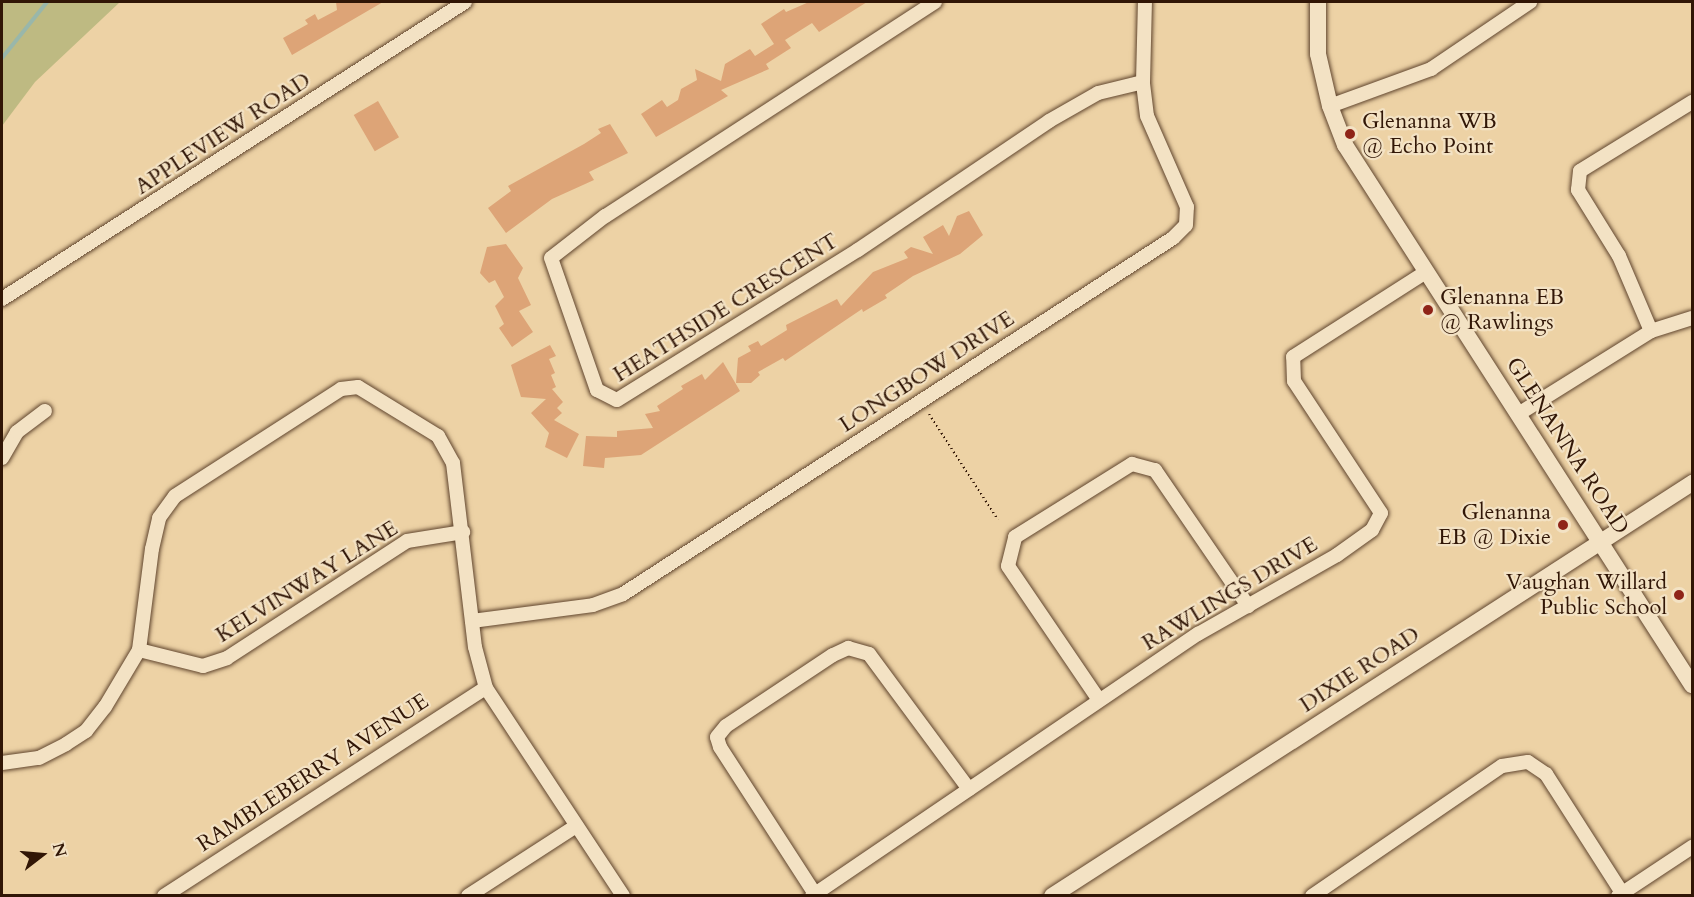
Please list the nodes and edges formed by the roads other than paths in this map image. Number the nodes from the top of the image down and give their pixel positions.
1 (465, 2) edge
2 (935, 2) edge
3 (1145, 2) edge
4 (1318, 2) edge
5 (1530, 2) edge
6 (1143, 82) junction
7 (1692, 102) edge
8 (1330, 106) junction
9 (1426, 272) junction
10 (2, 299) edge
11 (1692, 318) edge
12 (1651, 331) junction
13 (45, 411) dead end
14 (1520, 413) junction
15 (2, 458) edge
16 (1692, 483) edge
17 (463, 532) junction
18 (1602, 540) junction
19 (1248, 606) junction
20 (472, 621) junction
21 (139, 650) junction
22 (1692, 685) edge
23 (486, 688) junction
24 (1099, 700) junction
25 (2, 763) edge
26 (969, 789) junction
27 (576, 826) junction
28 (1692, 847) edge
29 (1620, 894) edge
30 (814, 895) edge
31 (164, 896) edge
32 (468, 896) edge
33 (623, 896) edge
34 (1052, 896) edge
35 (1312, 896) edge

1 - 10 street, APPLEVIEW ROAD
2 - 6 street, HEATHSIDE CRESCENT
3 - 6 street, LONGBOW DRIVE
4 - 8 street, GLENANNA ROAD
5 - 8 street
6 - 20 street, LONGBOW DRIVE
7 - 12 street
8 - 9 street, GLENANNA ROAD
9 - 14 street, GLENANNA ROAD
9 - 19 street, RAWLINGS DRIVE
11 - 12 street
12 - 14 street
13 - 15 street
14 - 18 street, GLENANNA ROAD
16 - 18 street, DIXIE ROAD
17 - 20 street
17 - 21 street, KELVINWAY LANE
17 - 21 street
18 - 22 street, GLENANNA ROAD
18 - 34 street, DIXIE ROAD
19 - 24 street, RAWLINGS DRIVE
19 - 24 street
20 - 23 street
21 - 25 street
23 - 27 street
23 - 31 street, RAMBLEBERRY AVENUE
24 - 26 street, RAWLINGS DRIVE
26 - 30 street, RAWLINGS DRIVE
26 - 30 street
27 - 32 street
27 - 33 street
28 - 29 street
29 - 35 street

